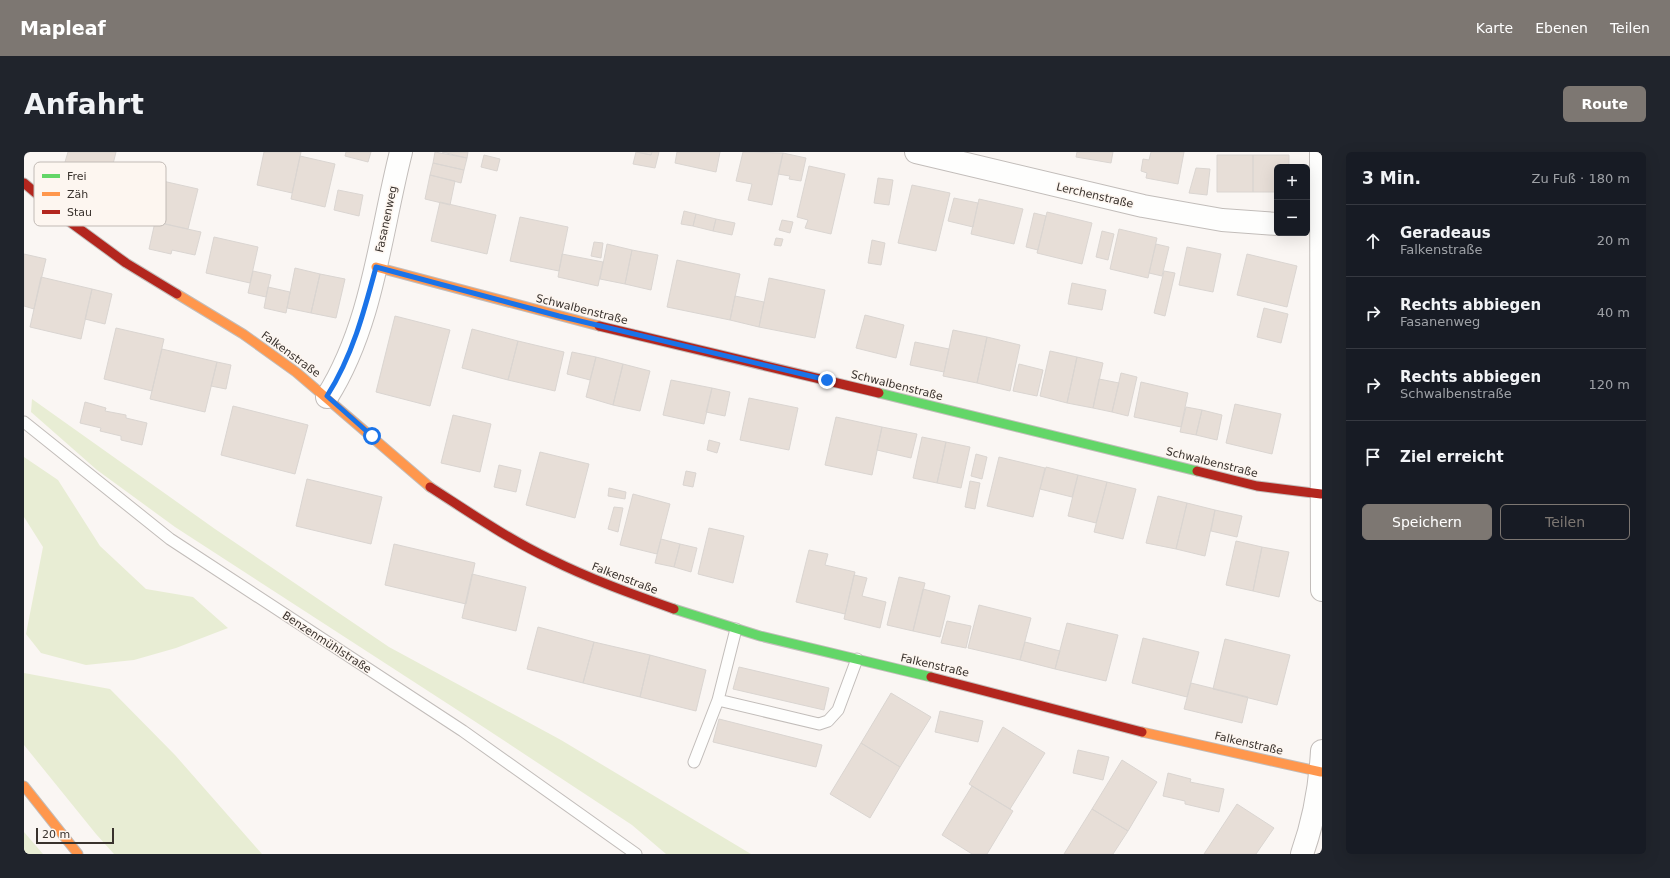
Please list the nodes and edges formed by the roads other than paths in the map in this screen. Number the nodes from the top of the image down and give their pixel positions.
1 (401, 152) edge
2 (916, 152) edge
3 (1321, 152) edge
4 (24, 183) edge
5 (34, 191) edge
6 (1274, 224) edge
7 (75, 226) edge
8 (1316, 227) edge
9 (376, 267) junction
10 (327, 396) junction
11 (24, 422) edge
12 (1321, 472) edge
13 (1321, 494) junction
14 (1322, 590) edge
15 (736, 629) junction
16 (857, 659) junction
17 (718, 700) junction
18 (694, 762) dead end
19 (1322, 762) edge
20 (24, 786) edge
21 (1317, 828) edge
22 (78, 854) edge
23 (636, 854) edge
24 (1302, 854) edge

1 - 9 street, Fasanenweg
2 - 6 street, Lerchenstraße
3 - 8 street
4 - 5 street, Falkenstraße
7 - 10 street, Falkenstraße
8 - 12 street
9 - 10 street, Fasanenweg
9 - 13 street, Schwalbenstraße
10 - 15 street, Falkenstraße
11 - 23 lane, Benzenmühlstraße
12 - 13 street
13 - 14 street
15 - 16 street, Falkenstraße
15 - 17 lane
16 - 17 lane
16 - 19 street, Falkenstraße
17 - 18 lane
19 - 21 street
20 - 22 street
21 - 24 street

